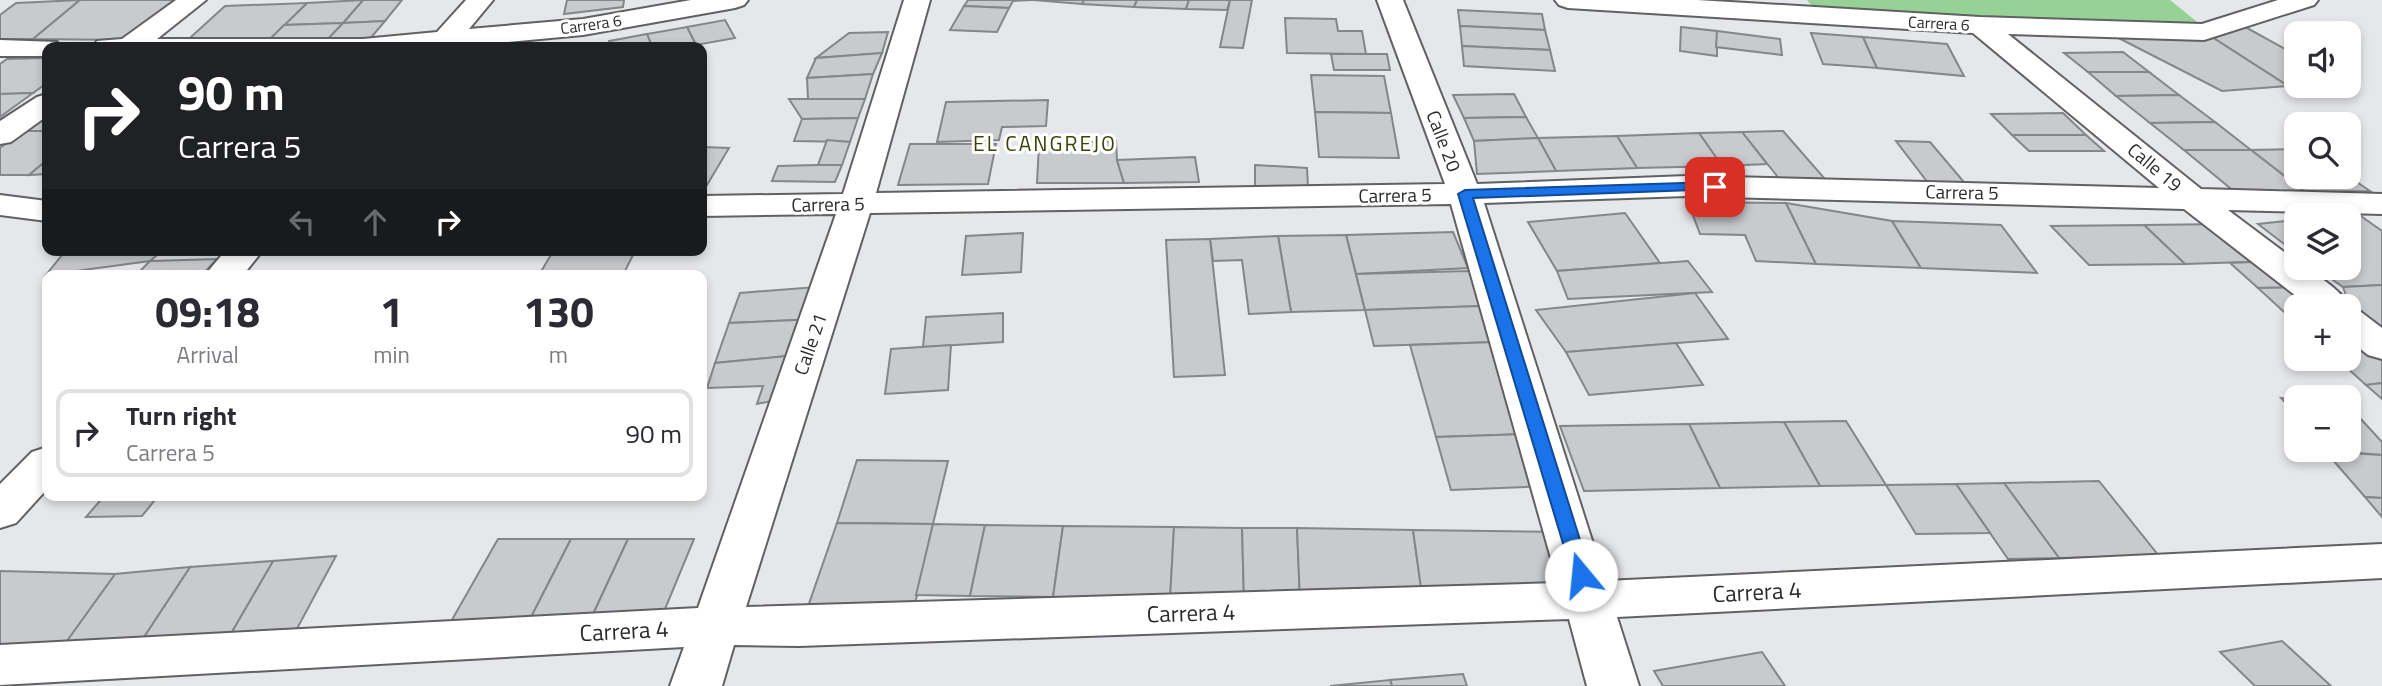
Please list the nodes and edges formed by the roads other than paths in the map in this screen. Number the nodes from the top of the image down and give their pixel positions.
1 (193, 0) edge
2 (480, 0) edge
3 (735, 0) edge
4 (917, 0) edge
5 (1390, 0) edge
6 (1568, 0) edge
7 (2305, 0) edge
8 (1980, 25) junction
9 (135, 42) edge
10 (444, 42) edge
11 (452, 42) edge
12 (0, 48) edge
13 (42, 48) edge
14 (42, 106) edge
15 (0, 135) edge
16 (1465, 194) junction
17 (2190, 197) junction
18 (856, 204) junction
19 (2382, 204) edge
20 (0, 205) edge
21 (707, 206) edge
22 (42, 210) edge
23 (240, 256) edge
24 (228, 270) edge
25 (2316, 294) edge
26 (2361, 330) edge
27 (2382, 347) edge
28 (42, 467) edge
29 (0, 512) edge
30 (2382, 561) edge
31 (1588, 600) junction
32 (715, 625) junction
33 (0, 665) edge
34 (696, 686) edge
35 (1613, 686) edge

1 - 9 street
2 - 10 street
3 - 11 street, Carrera 6
4 - 18 street, Calle 21
5 - 16 street, Calle 20
6 - 8 street, Carrera 6
7 - 8 street, Carrera 6
8 - 17 street, Calle 19
12 - 13 street
14 - 15 street
16 - 17 street, Carrera 5
16 - 18 street, Carrera 5
16 - 31 street, Calle 20
17 - 19 street, Carrera 5
17 - 25 street, Calle 19
18 - 21 street, Carrera 5
18 - 32 street, Calle 21
20 - 22 street
23 - 24 street
26 - 27 street
28 - 29 street
30 - 31 street, Carrera 4
31 - 32 street, Carrera 4
31 - 35 street, Calle 20
32 - 33 street, Carrera 4
32 - 34 street, Calle 21

